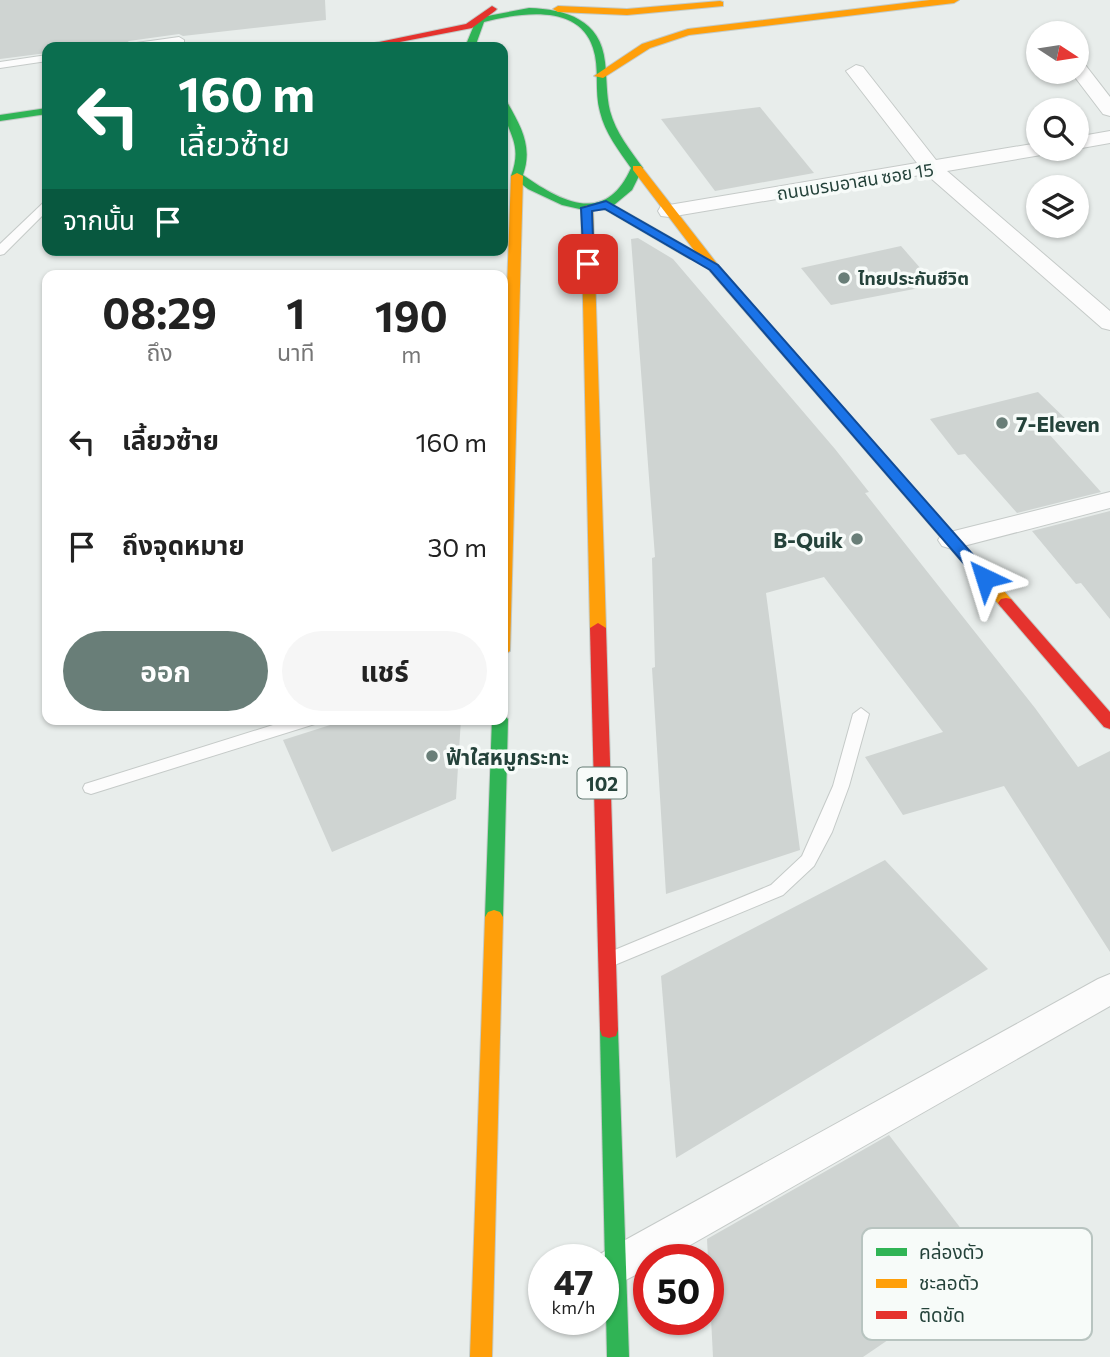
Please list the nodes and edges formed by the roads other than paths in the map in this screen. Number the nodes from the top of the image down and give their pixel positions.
1 (492, 0) edge
2 (954, 0) edge
3 (742, 1) edge
4 (552, 5) edge
5 (480, 20) junction
6 (390, 42) edge
7 (472, 42) edge
8 (42, 59) edge
9 (0, 65) edge
10 (856, 71) dead end
11 (599, 76) junction
12 (1089, 83) edge
13 (1110, 110) edge
14 (42, 112) edge
15 (508, 113) edge
16 (0, 118) edge
17 (1110, 137) edge
18 (1089, 141) edge
19 (1026, 152) edge
20 (637, 168) junction
21 (932, 169) junction
22 (517, 176) junction
23 (606, 205) junction
24 (587, 208) junction
25 (42, 210) edge
26 (669, 211) junction
27 (0, 251) edge
28 (714, 268) junction
29 (1110, 323) edge
30 (508, 382) edge
31 (1110, 500) edge
32 (952, 540) junction
33 (861, 714) dead end
34 (1110, 723) edge
35 (293, 725) edge
36 (500, 725) edge
37 (91, 788) dead end
38 (607, 961) junction
39 (1110, 989) edge
40 (613, 1244) edge
41 (619, 1264) edge
42 (617, 1335) edge
43 (477, 1354) edge
44 (618, 1357) edge

1 - 5 main road
2 - 11 main road
3 - 4 main road
4 - 5 main road
4 - 11 main road
5 - 6 main road
5 - 7 main road
8 - 9 lane
10 - 21 street
11 - 20 main road
12 - 13 street
14 - 16 main road
15 - 22 main road
17 - 18 street
19 - 21 street, ถนนบรมอาสน ซอย 15
20 - 23 main road
20 - 26 main road
21 - 26 street, ถนนบรมอาสน ซอย 15
21 - 29 street
22 - 24 main road
22 - 30 main road
23 - 24 main road
23 - 28 main road
24 - 38 main road, 102
25 - 27 lane
26 - 28 main road
28 - 32 main road
31 - 32 street
32 - 34 main road
33 - 38 lane
35 - 37 lane
36 - 43 main road
38 - 40 main road, 102
39 - 41 street
42 - 44 main road, 102

